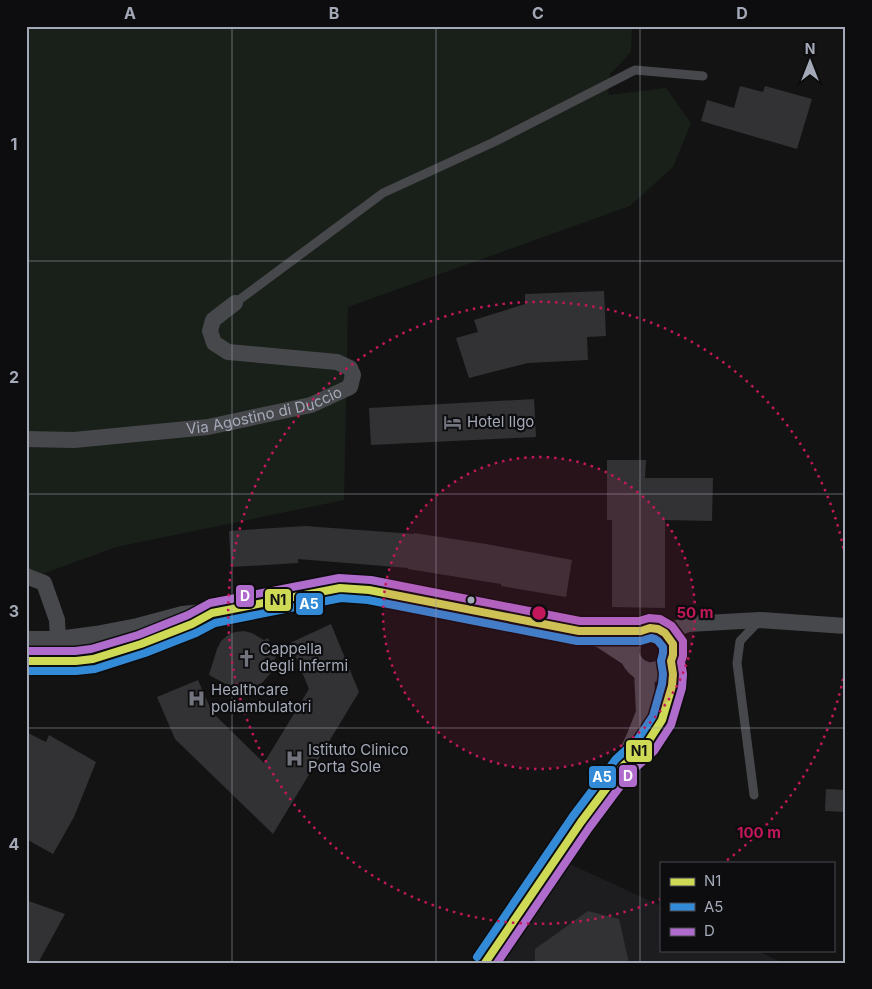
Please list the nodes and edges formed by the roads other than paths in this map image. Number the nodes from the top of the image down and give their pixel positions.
1 (703, 76) dead end
2 (235, 304) joint
3 (26, 440) edge
4 (26, 576) edge
5 (212, 613) junction
6 (760, 620) junction
7 (846, 626) edge
8 (579, 631) junction
9 (641, 631) junction
10 (665, 633) junction
11 (26, 641) edge
12 (58, 641) junction
13 (630, 656) junction
14 (26, 661) edge
15 (671, 661) junction
16 (644, 671) junction
17 (622, 766) junction
18 (754, 794) dead end
19 (485, 963) edge

1 - 2 lane
2 - 3 street, Via Agostino di Duccio
4 - 12 street
5 - 8 street
5 - 12 street
5 - 14 street
6 - 7 street
6 - 10 street
6 - 18 lane
8 - 9 street
8 - 13 street
9 - 10 street
9 - 13 street
10 - 15 street
11 - 12 street
13 - 16 street
15 - 16 street
15 - 17 street
16 - 17 street
17 - 19 street

